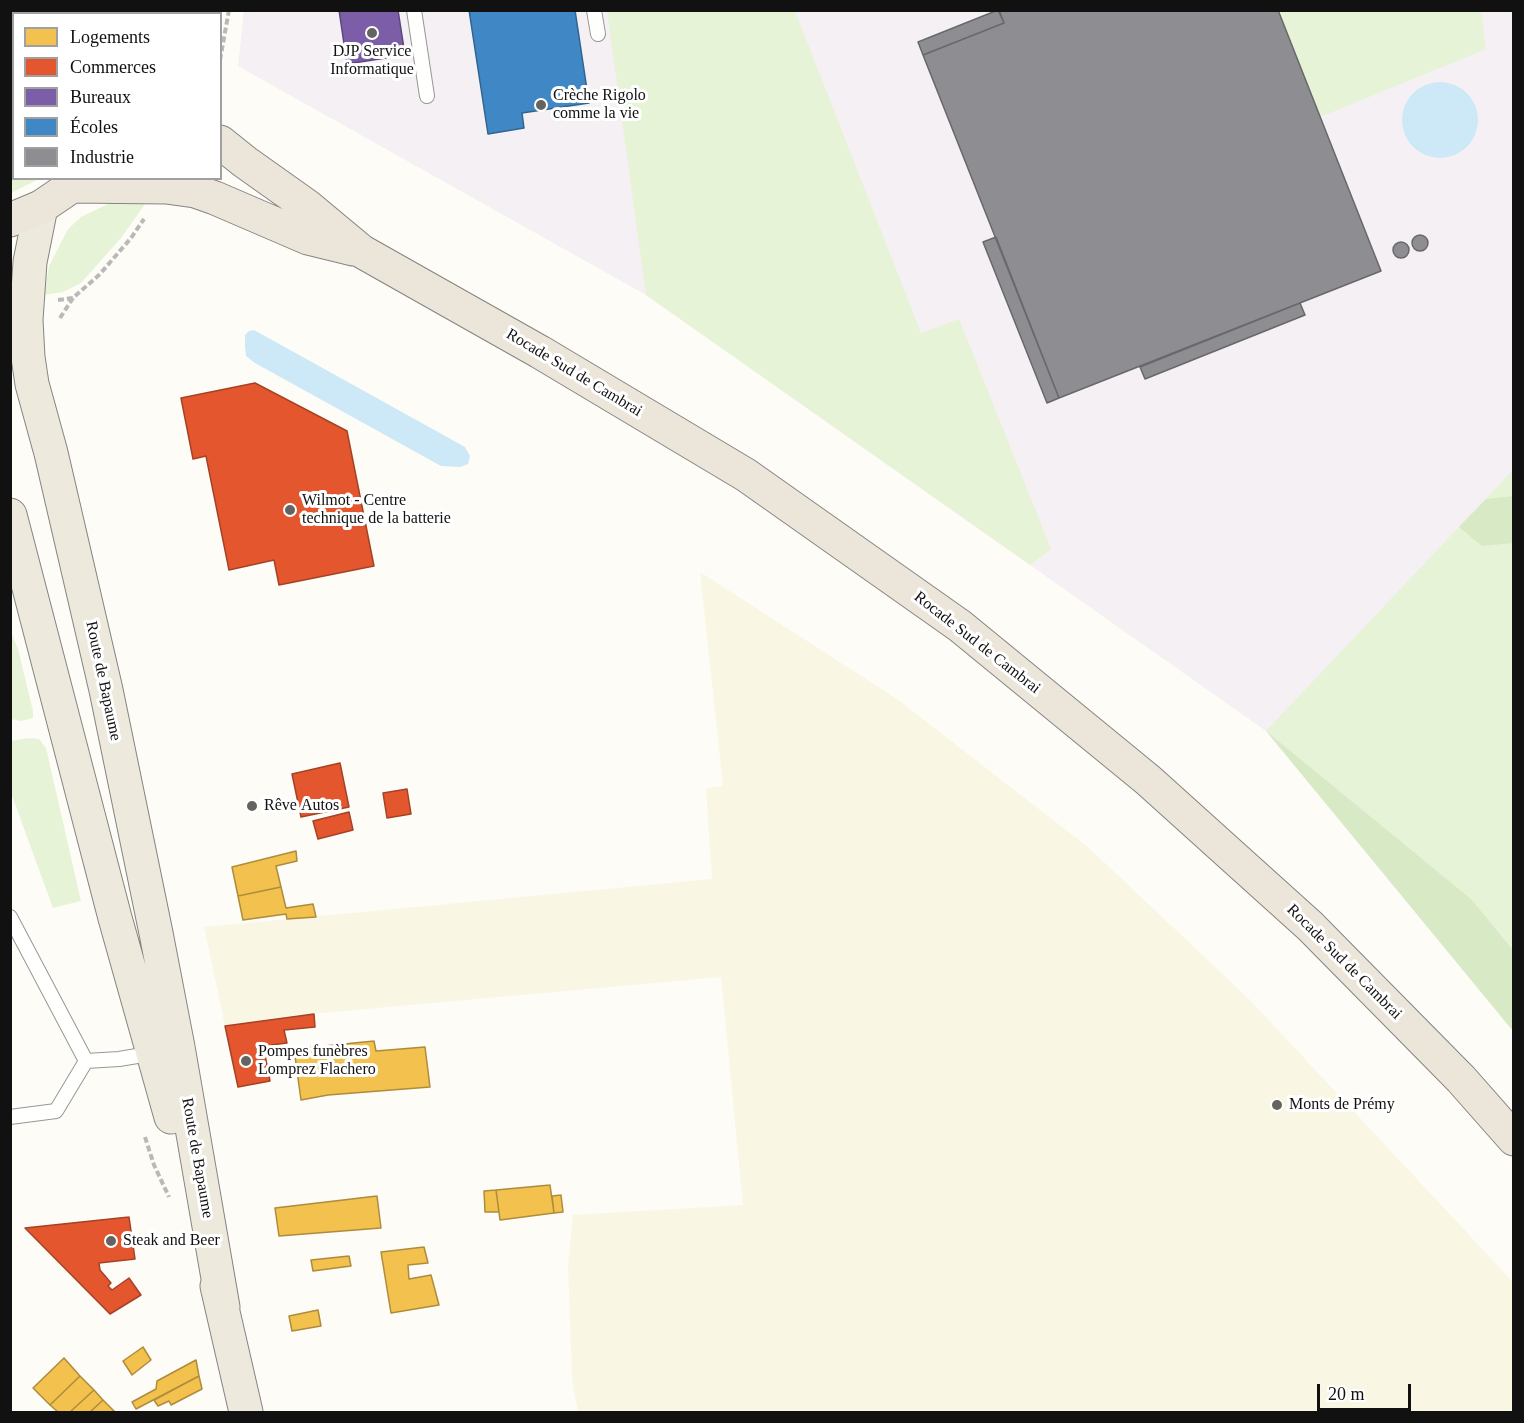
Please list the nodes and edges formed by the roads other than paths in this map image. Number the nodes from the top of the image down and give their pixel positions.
1 (414, 10) edge
2 (594, 10) edge
3 (598, 34) dead end
4 (427, 96) dead end
5 (222, 143) edge
6 (76, 182) edge
7 (41, 207) junction
8 (10, 220) edge
9 (361, 251) junction
10 (10, 515) edge
11 (29, 588) junction
12 (106, 690) junction
13 (10, 917) edge
14 (166, 1050) junction
15 (86, 1061) junction
16 (10, 1117) edge
17 (1514, 1138) edge
18 (246, 1413) edge

1 - 4 lane
2 - 3 lane
5 - 9 highway, Rocade Sud de Cambrai
6 - 7 highway
6 - 9 highway, Rocade Sud de Cambrai
7 - 8 highway
7 - 12 main road, Route de Bapaume
9 - 17 highway, Rocade Sud de Cambrai
10 - 11 main road, Route de Bapaume
11 - 12 main road
11 - 14 main road, Route de Bapaume
12 - 14 main road, Route de Bapaume
13 - 15 lane
14 - 15 lane
14 - 18 main road, Route de Bapaume
15 - 16 lane

